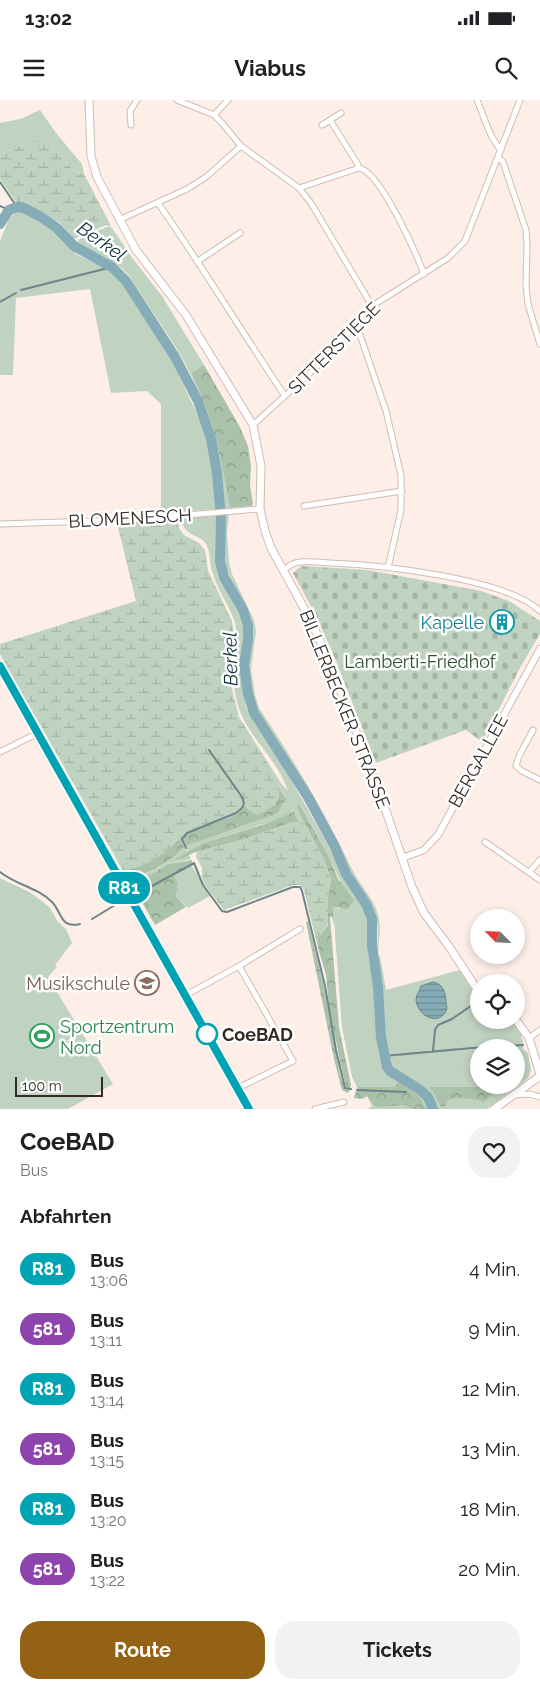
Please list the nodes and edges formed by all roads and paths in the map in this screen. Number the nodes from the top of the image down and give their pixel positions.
1 (89, 100) edge
2 (137, 100) edge
3 (177, 100) edge
4 (228, 100) edge
5 (477, 100) edge
6 (520, 100) edge
7 (341, 113) dead end
8 (214, 115) junction
9 (330, 120) junction
10 (131, 125) dead end
11 (322, 125) dead end
12 (241, 146) junction
13 (501, 150) junction
14 (498, 157) junction
15 (358, 168) junction
16 (299, 188) junction
17 (158, 203) junction
18 (119, 220) junction
19 (240, 233) dead end
20 (198, 261) junction
21 (424, 274) junction
22 (372, 306) junction
23 (356, 323) junction
24 (540, 344) edge
25 (285, 396) junction
26 (253, 426) junction
27 (402, 492) junction
28 (304, 506) dead end
29 (260, 509) junction
30 (0, 524) edge
31 (388, 568) junction
32 (283, 571) junction
33 (540, 612) edge
34 (540, 649) edge
35 (0, 666) edge
36 (533, 730) dead end
37 (38, 733) junction
38 (0, 752) edge
39 (540, 780) edge
40 (485, 842) dead end
41 (402, 858) junction
42 (540, 860) edge
43 (529, 872) junction
44 (540, 880) edge
45 (300, 929) dead end
46 (239, 966) junction
47 (470, 978) edge
48 (186, 995) junction
49 (522, 1029) edge
50 (540, 1030) edge
51 (529, 1038) junction
52 (532, 1046) junction
53 (540, 1052) edge
54 (540, 1075) edge
55 (238, 1088) junction
56 (513, 1095) junction
57 (540, 1097) edge
58 (344, 1102) dead end
59 (249, 1109) edge
60 (315, 1109) edge
61 (494, 1109) edge

1 - 18 main road, BILLERBECKER STRASSE
2 - 10 street
3 - 8 street
4 - 8 street
5 - 13 street
6 - 13 street, SITTERSTIEGE
7 - 9 street
8 - 12 street
9 - 11 street
9 - 15 street
12 - 16 street
12 - 17 street
13 - 14 street, SITTERSTIEGE
14 - 21 street, SITTERSTIEGE
14 - 24 street
15 - 16 street
15 - 21 street
16 - 22 street
17 - 18 street
17 - 20 street
18 - 26 main road, BILLERBECKER STRASSE
19 - 20 street
20 - 25 street
21 - 22 street, SITTERSTIEGE
22 - 23 street, SITTERSTIEGE
23 - 25 street, SITTERSTIEGE
23 - 27 street
25 - 26 street, SITTERSTIEGE
26 - 29 main road, BILLERBECKER STRASSE
27 - 28 street
27 - 31 street
29 - 30 street, BLOMENESCH
29 - 32 main road, BILLERBECKER STRASSE
31 - 32 street
31 - 33 street
32 - 41 main road, BILLERBECKER STRASSE
34 - 41 street, BERGALLEE
35 - 37 street
36 - 39 street
37 - 38 street
37 - 48 street
40 - 43 street
41 - 47 main road, BILLERBECKER STRASSE
42 - 43 street
43 - 44 street
45 - 46 street
46 - 48 street
46 - 55 street
48 - 55 street
49 - 51 main road
50 - 51 street
51 - 52 main road
52 - 53 street
52 - 54 main road
54 - 56 main road
55 - 59 street
56 - 57 street
56 - 61 main road
58 - 60 street

